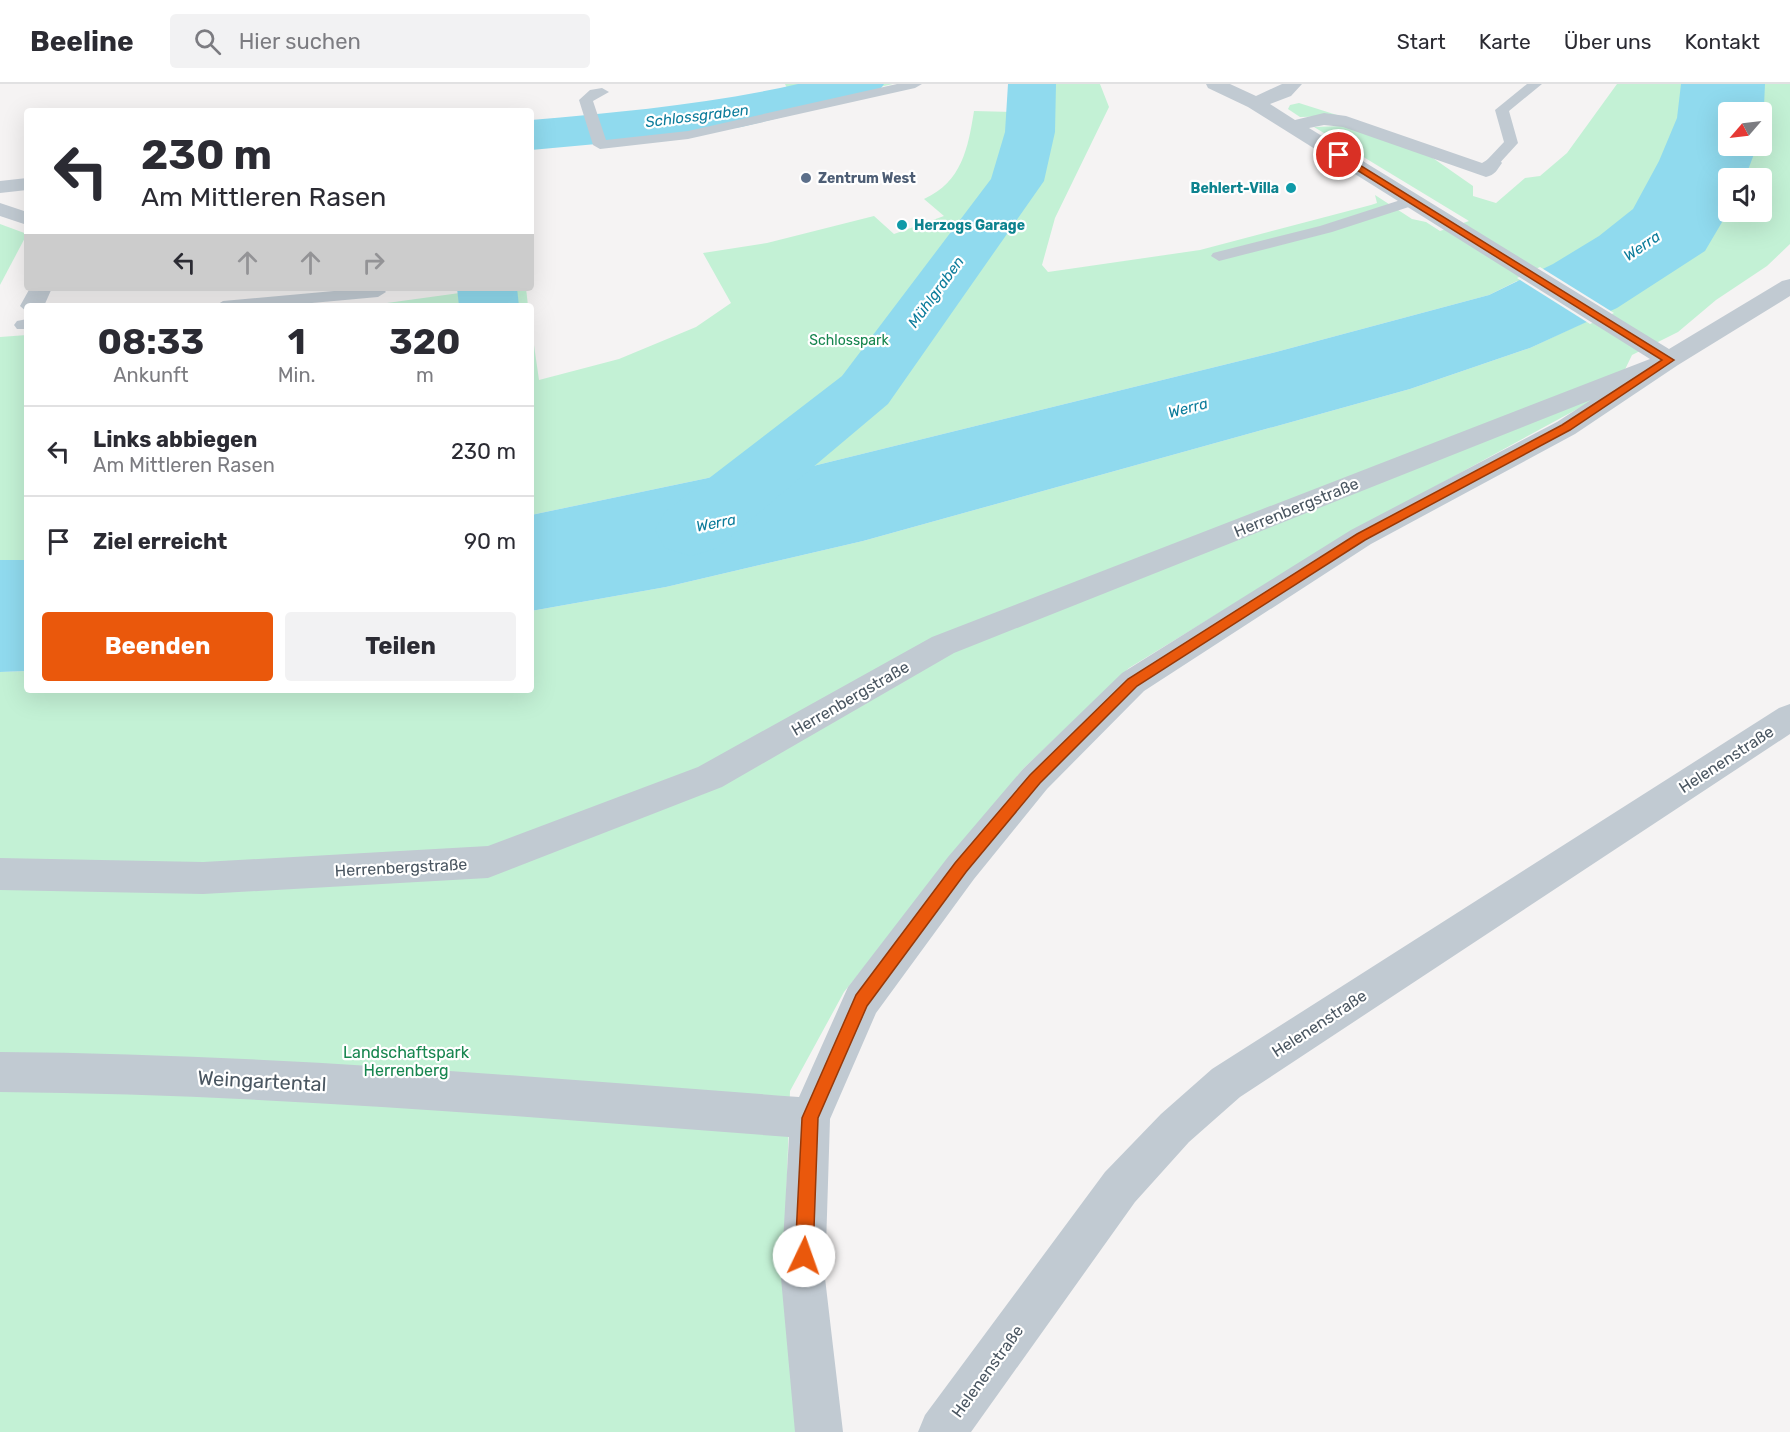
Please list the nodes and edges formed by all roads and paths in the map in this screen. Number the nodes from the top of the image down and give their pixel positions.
1 (915, 84) edge
2 (1215, 84) edge
3 (1293, 84) edge
4 (1535, 84) edge
5 (602, 92) dead end
6 (1255, 104) junction
7 (1292, 126) junction
8 (1492, 163) joint
9 (24, 184) edge
10 (0, 187) edge
11 (1422, 206) junction
12 (0, 209) edge
13 (24, 218) edge
14 (1219, 256) dead end
15 (1790, 286) edge
16 (378, 292) dead end
17 (267, 295) edge
18 (235, 303) edge
19 (1669, 360) junction
20 (1790, 717) edge
21 (0, 874) edge
22 (0, 1071) edge
23 (810, 1118) junction
24 (819, 1432) edge
25 (942, 1432) edge

1 - 5 lane
2 - 6 street
3 - 6 street
4 - 8 lane
6 - 7 street
7 - 8 street
7 - 11 street
9 - 10 street
11 - 14 lane
11 - 19 street
12 - 13 street
15 - 19 street
16 - 17 lane
17 - 18 lane
19 - 21 street, Herrenbergstraße
19 - 23 street
20 - 25 street, Helenenstraße
22 - 23 street, Weingartental
23 - 24 street

